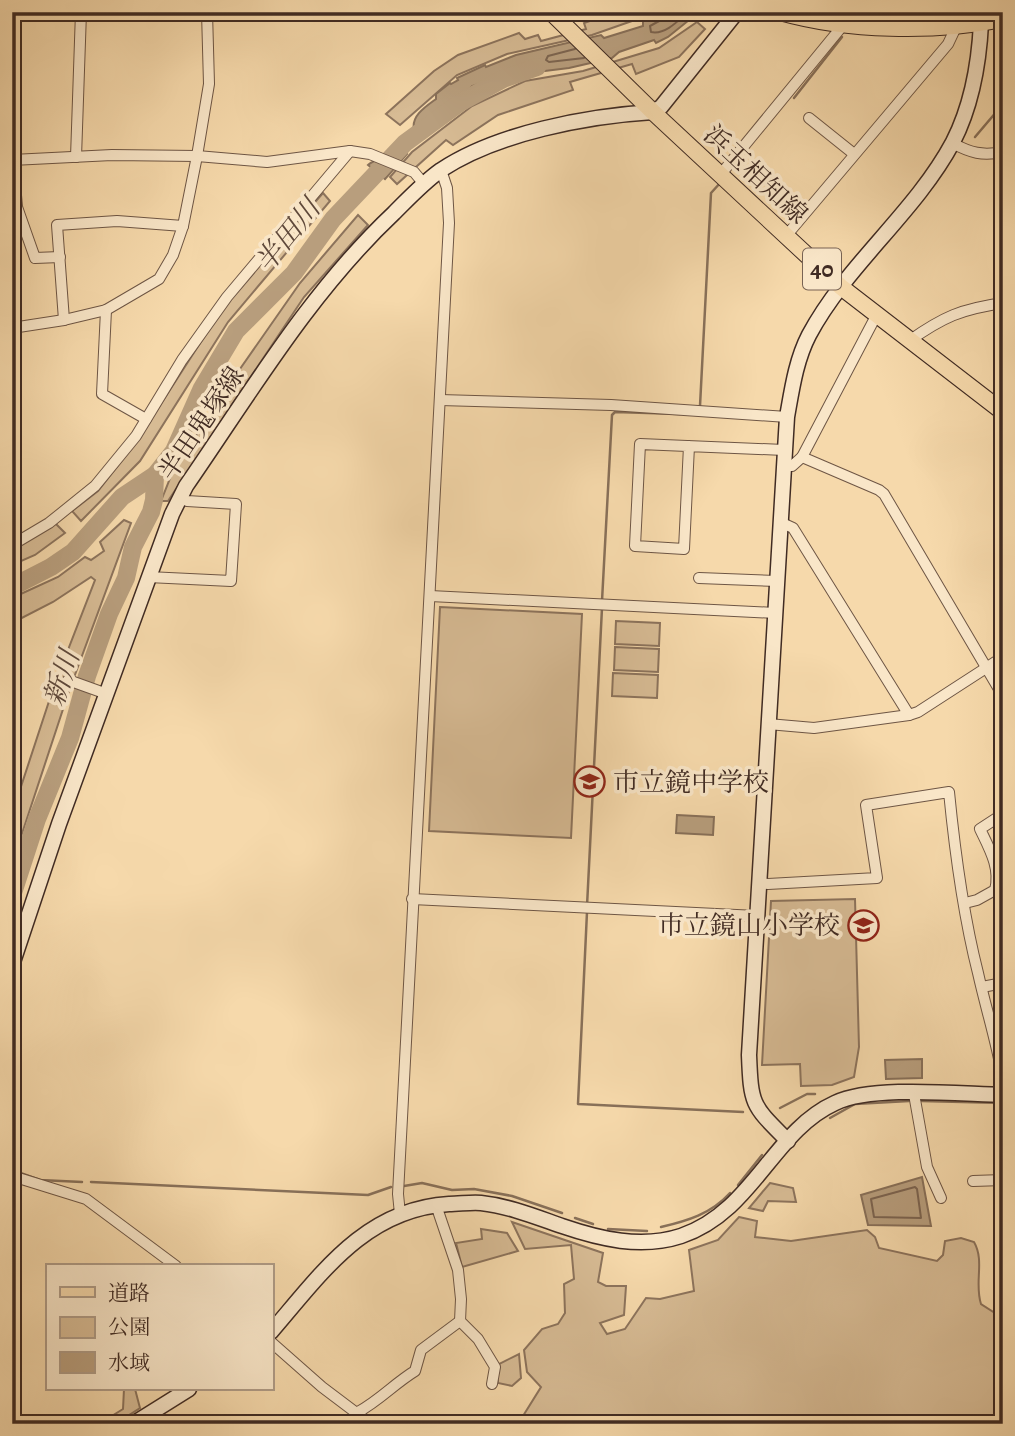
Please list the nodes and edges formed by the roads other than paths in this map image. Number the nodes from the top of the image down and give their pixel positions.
1 (81, 12) edge
2 (207, 12) edge
3 (737, 12) edge
4 (780, 12) edge
5 (556, 16) edge
6 (1003, 19) edge
7 (981, 23) junction
8 (844, 24) junction
9 (957, 26) junction
10 (653, 111) junction
11 (809, 118) dead end
12 (952, 143) junction
13 (350, 151) junction
14 (1003, 152) edge
15 (854, 154) junction
16 (197, 156) junction
17 (76, 157) junction
18 (13, 160) edge
19 (441, 170) junction
20 (720, 174) junction
21 (424, 184) junction
22 (183, 226) junction
23 (786, 236) junction
24 (60, 257) junction
25 (841, 287) junction
26 (1003, 303) edge
27 (106, 310) junction
28 (876, 316) junction
29 (64, 320) junction
30 (12, 328) edge
31 (909, 341) junction
32 (440, 400) junction
33 (1003, 412) edge
34 (787, 417) junction
35 (146, 419) junction
36 (689, 446) junction
37 (784, 450) junction
38 (802, 457) junction
39 (783, 466) junction
40 (180, 497) junction
41 (780, 522) junction
42 (12, 545) edge
43 (148, 577) junction
44 (699, 578) dead end
45 (777, 581) junction
46 (430, 596) junction
47 (775, 612) junction
48 (1003, 657) edge
49 (986, 668) junction
50 (68, 680) dead end
51 (103, 693) junction
52 (1003, 696) edge
53 (909, 715) junction
54 (768, 724) junction
55 (1003, 814) edge
56 (759, 883) junction
57 (412, 899) junction
58 (965, 903) junction
59 (757, 916) junction
60 (12, 965) edge
61 (1003, 983) edge
62 (982, 987) junction
63 (1003, 1079) edge
64 (914, 1094) junction
65 (1003, 1096) edge
66 (788, 1141) junction
67 (12, 1176) edge
68 (1003, 1180) edge
69 (973, 1181) dead end
70 (941, 1198) dead end
71 (436, 1205) junction
72 (400, 1214) junction
73 (173, 1264) edge
74 (460, 1321) junction
75 (273, 1330) edge
76 (273, 1344) edge
77 (492, 1384) dead end
78 (188, 1390) edge
79 (358, 1412) junction
80 (156, 1418) edge
81 (133, 1424) edge
82 (371, 1424) edge

1 - 17 street
2 - 16 street
3 - 10 street
4 - 8 main road
5 - 10 main road, 浜玉相知線 / 40
6 - 7 main road
7 - 9 main road
7 - 12 street
8 - 9 main road
8 - 20 street
9 - 15 street
10 - 19 street, 半田鬼塚線
10 - 20 main road, 浜玉相知線 / 40
11 - 15 street
12 - 14 street
12 - 25 street
13 - 16 street
13 - 21 street
13 - 35 street
15 - 23 street
16 - 17 street
16 - 22 street
17 - 18 street
18 - 24 street
19 - 21 street, 半田鬼塚線
19 - 32 street
20 - 23 main road, 浜玉相知線 / 40
21 - 40 street, 半田鬼塚線
22 - 24 street
22 - 27 street
23 - 25 main road, 浜玉相知線 / 40
24 - 29 street
25 - 28 main road, 浜玉相知線 / 40
25 - 34 street
26 - 31 street
27 - 29 street
27 - 35 street
28 - 31 main road, 浜玉相知線 / 40
28 - 38 street
29 - 30 street
31 - 33 main road, 浜玉相知線 / 40
32 - 34 street
32 - 46 street
34 - 37 street
35 - 42 street
36 - 36 street
36 - 37 street
37 - 39 street
38 - 39 street
38 - 49 street
39 - 41 street
40 - 43 street, 半田鬼塚線
40 - 43 street
41 - 45 street
41 - 53 street
43 - 51 street, 半田鬼塚線
44 - 45 street
45 - 47 street
46 - 47 street
46 - 57 street
47 - 54 street
48 - 49 street
49 - 52 street
49 - 53 street
50 - 51 street
51 - 60 street, 半田鬼塚線
53 - 54 street
54 - 56 street
55 - 58 street
56 - 58 street
56 - 59 street
57 - 59 street
57 - 72 street
58 - 62 street
59 - 66 street
61 - 62 street
62 - 63 street
64 - 65 street
64 - 66 street
64 - 70 street
66 - 71 street
67 - 73 street
68 - 69 street
71 - 72 street
71 - 74 street
72 - 75 street
74 - 77 street
74 - 79 street
76 - 79 street
78 - 80 street
79 - 82 street
80 - 81 street

